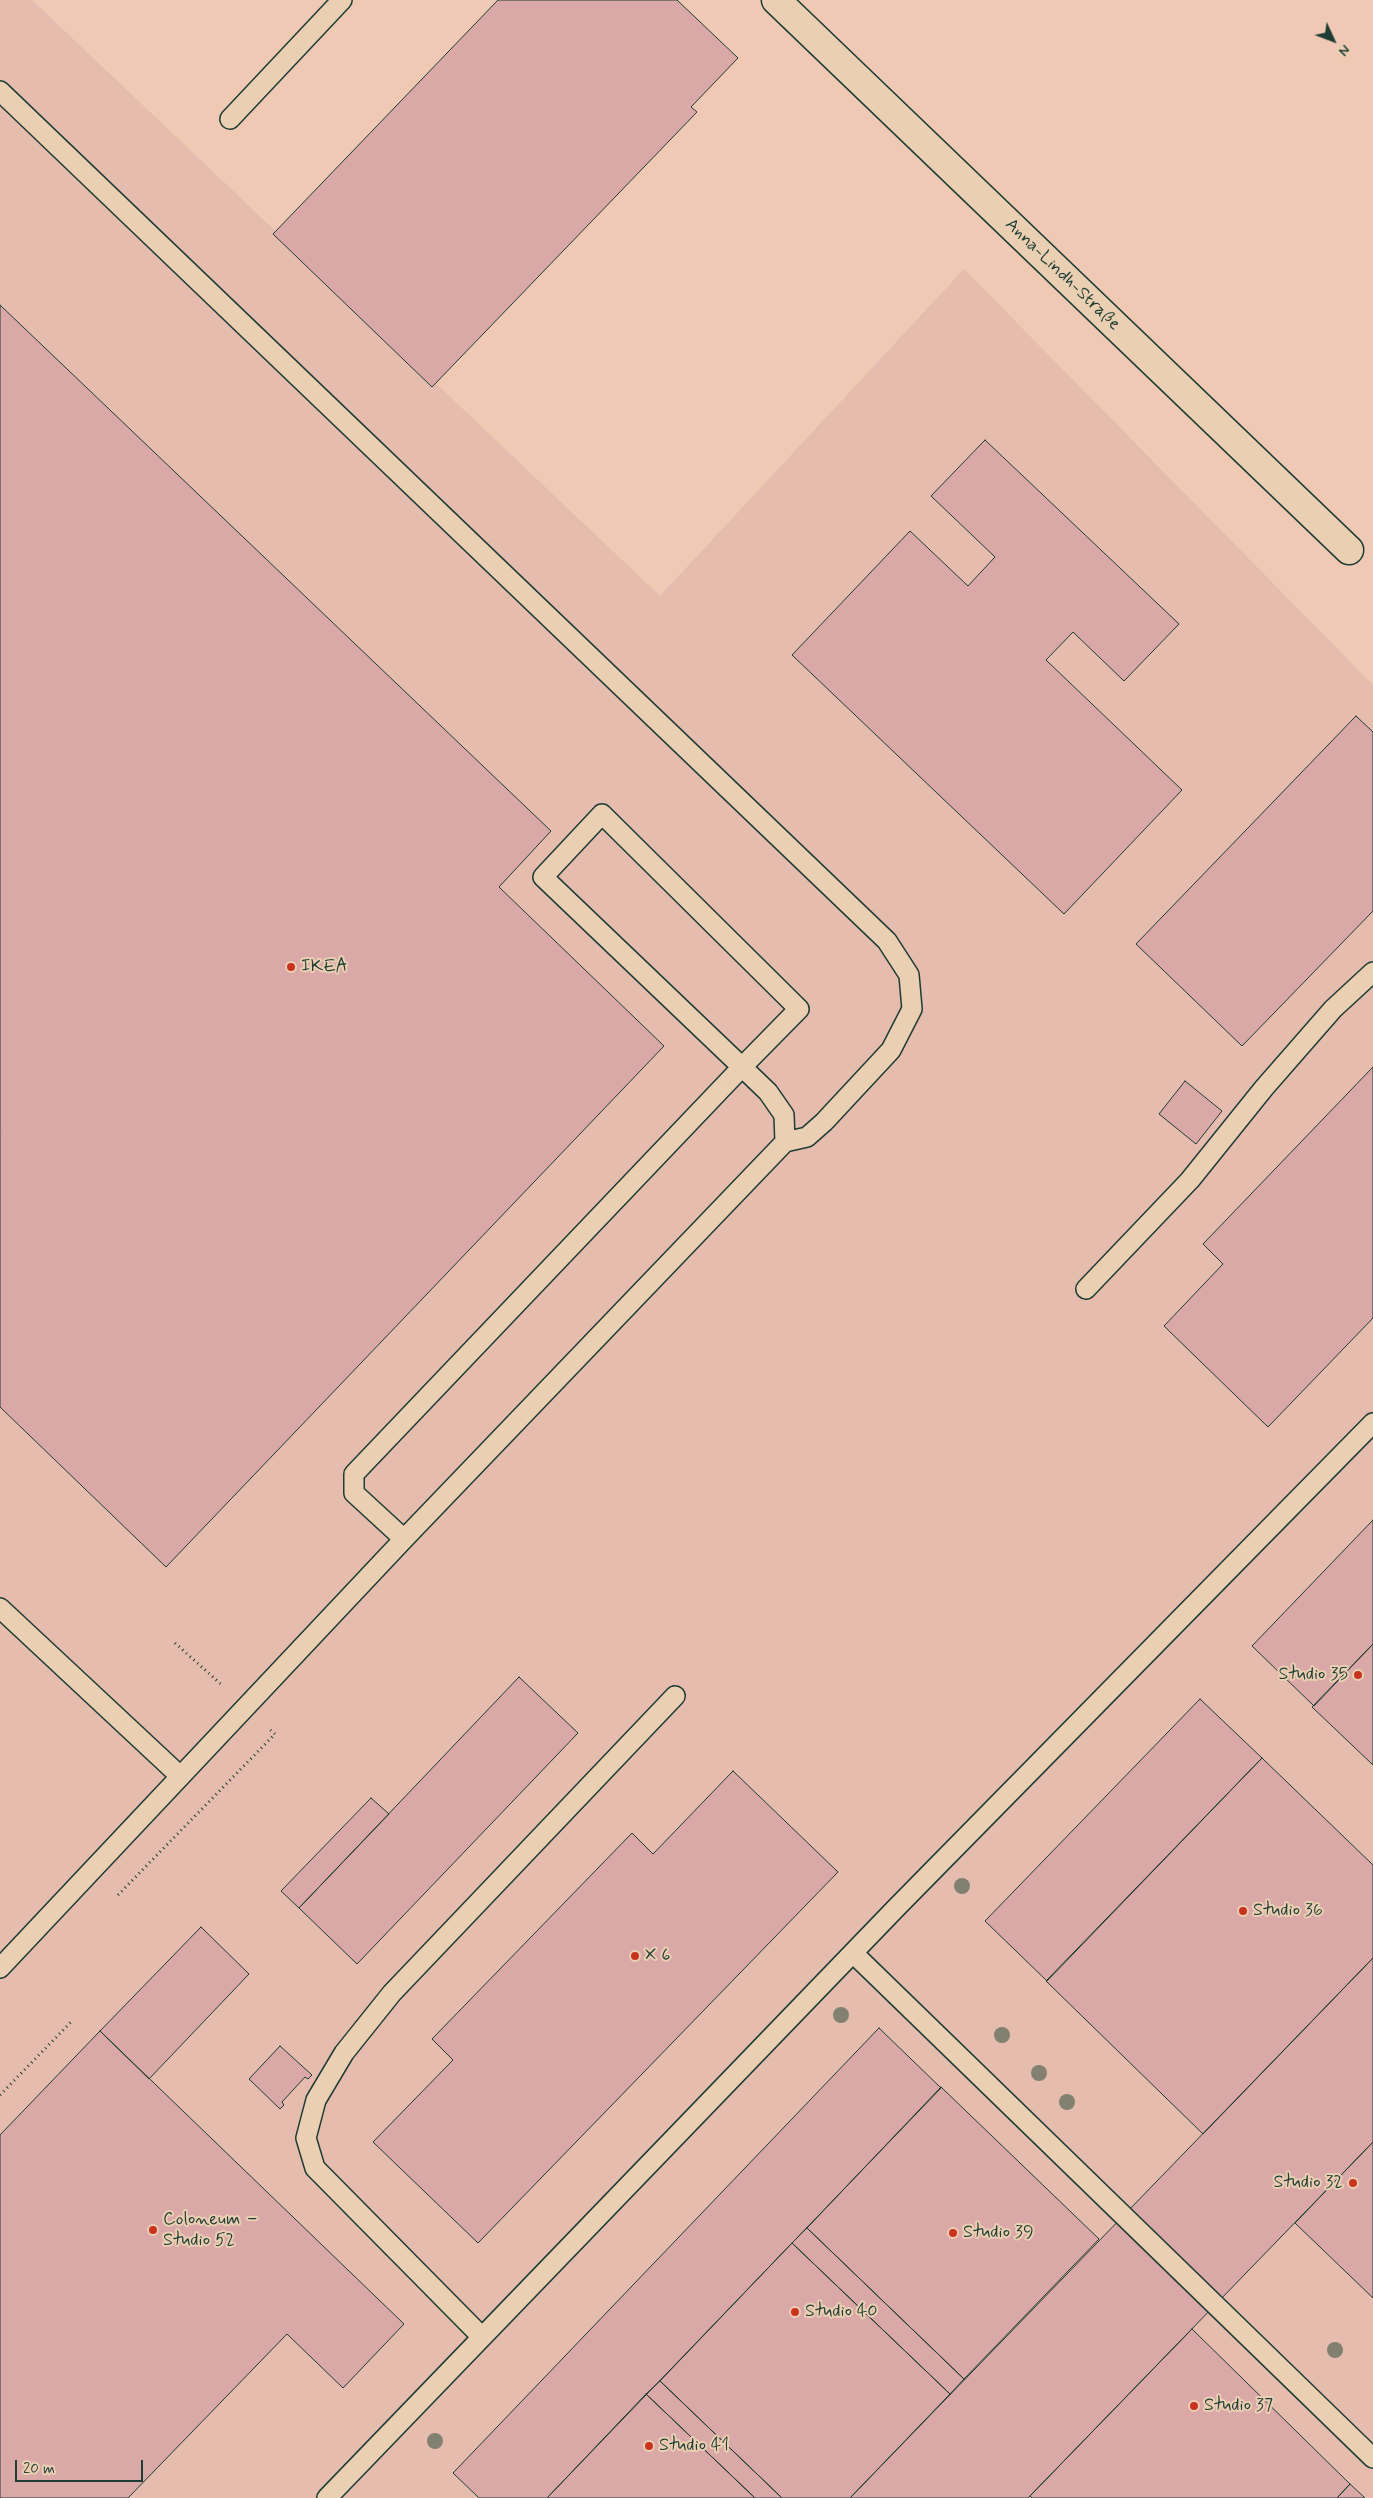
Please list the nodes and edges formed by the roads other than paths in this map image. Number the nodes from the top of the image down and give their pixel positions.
1 (342, 0) edge
2 (776, 0) edge
3 (0, 91) edge
4 (230, 119) dead end
5 (1349, 550) dead end
6 (1373, 972) edge
7 (742, 1067) junction
8 (785, 1142) junction
9 (1086, 1290) dead end
10 (1373, 1423) edge
11 (404, 1539) junction
12 (0, 1608) edge
13 (675, 1696) dead end
14 (180, 1776) junction
15 (853, 1953) junction
16 (0, 1968) edge
17 (482, 2337) junction
18 (1373, 2458) edge
19 (327, 2498) edge

1 - 4 lane
2 - 5 street, Anna-Lindh-Straße
3 - 8 lane
6 - 9 lane
7 - 7 lane
7 - 8 lane
7 - 11 lane
8 - 11 lane
10 - 15 lane
11 - 14 lane
12 - 14 lane
13 - 17 lane
14 - 16 lane
15 - 17 lane
15 - 18 lane
17 - 19 lane

